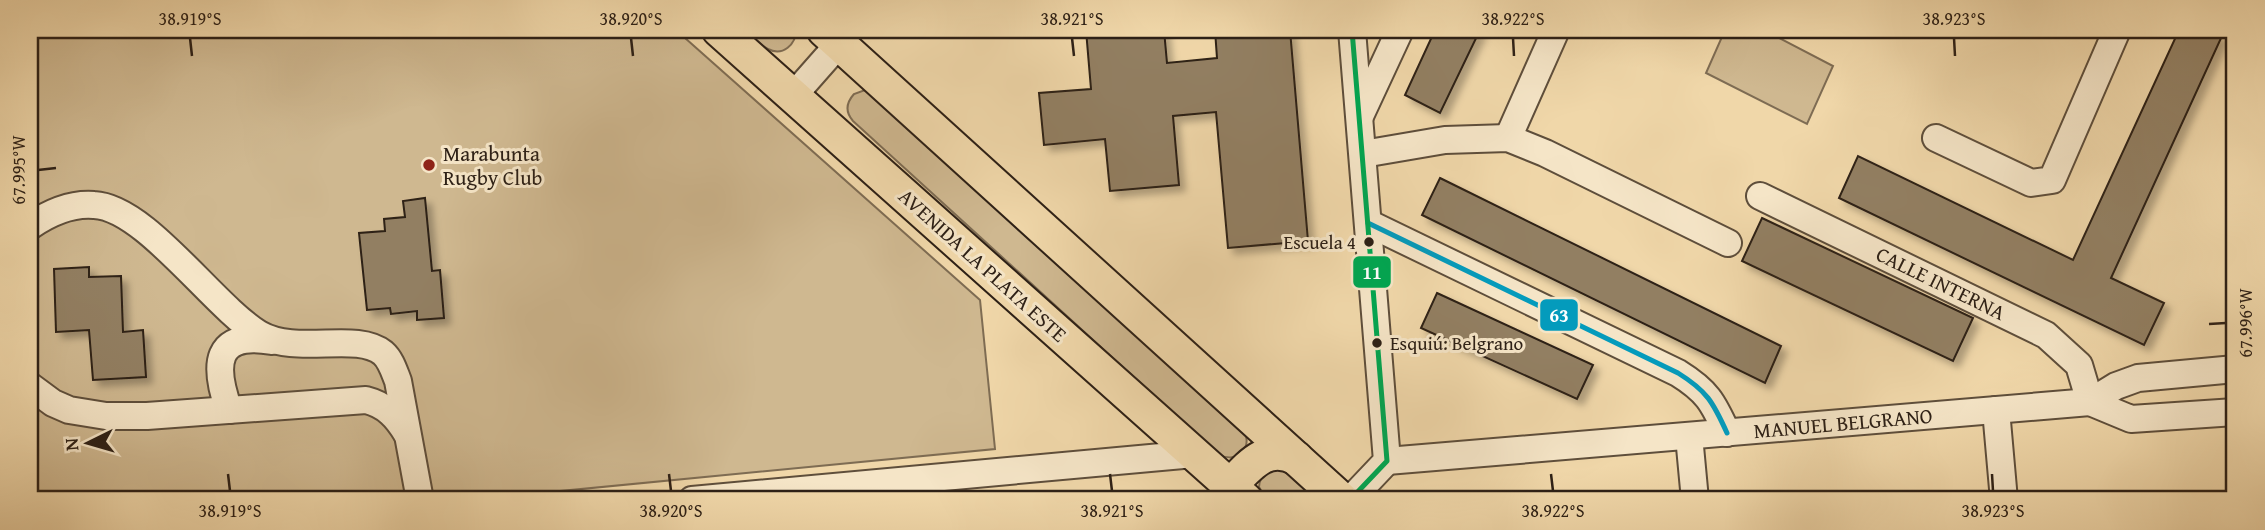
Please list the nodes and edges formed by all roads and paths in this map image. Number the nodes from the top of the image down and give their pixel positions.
1 (719, 30) edge
2 (1352, 30) edge
3 (1401, 30) edge
4 (1556, 30) edge
5 (2117, 30) edge
6 (833, 33) edge
7 (793, 96) junction
8 (1359, 117) junction
9 (1507, 138) junction
10 (1936, 138) dead end
11 (1363, 154) junction
12 (1760, 196) dead end
13 (1368, 223) junction
14 (30, 226) edge
15 (1728, 243) dead end
16 (278, 342) junction
17 (2235, 369) edge
18 (30, 386) edge
19 (2090, 402) junction
20 (229, 410) junction
21 (1996, 410) junction
22 (2235, 412) edge
23 (1727, 433) junction
24 (408, 436) junction
25 (1689, 436) junction
26 (1194, 454) junction
27 (1296, 458) junction
28 (1387, 461) junction
29 (1238, 493) edge
30 (420, 500) edge
31 (692, 500) edge
32 (1342, 500) edge
33 (1350, 500) edge
34 (1695, 500) edge
35 (2004, 500) edge

1 - 7 main road, AVENIDA LA PLATA ESTE
2 - 8 street
3 - 8 street
4 - 9 street
5 - 10 street
6 - 7 street
6 - 27 main road
7 - 26 main road, AVENIDA LA PLATA ESTE
8 - 11 street
9 - 11 street
9 - 15 street
11 - 13 street
12 - 19 street, CALLE INTERNA
13 - 23 street
13 - 28 street
14 - 16 street
16 - 20 street
16 - 24 street
17 - 19 street, MANUEL BELGRANO
18 - 20 street
19 - 21 street, MANUEL BELGRANO
19 - 22 street, MANUEL BELGRANO
20 - 24 street
21 - 23 street, MANUEL BELGRANO
21 - 35 street
23 - 25 street, MANUEL BELGRANO
24 - 30 street
25 - 28 street, MANUEL BELGRANO
25 - 34 street
26 - 29 main road, AVENIDA LA PLATA ESTE
26 - 31 street
27 - 29 main road
27 - 32 main road
28 - 33 street

